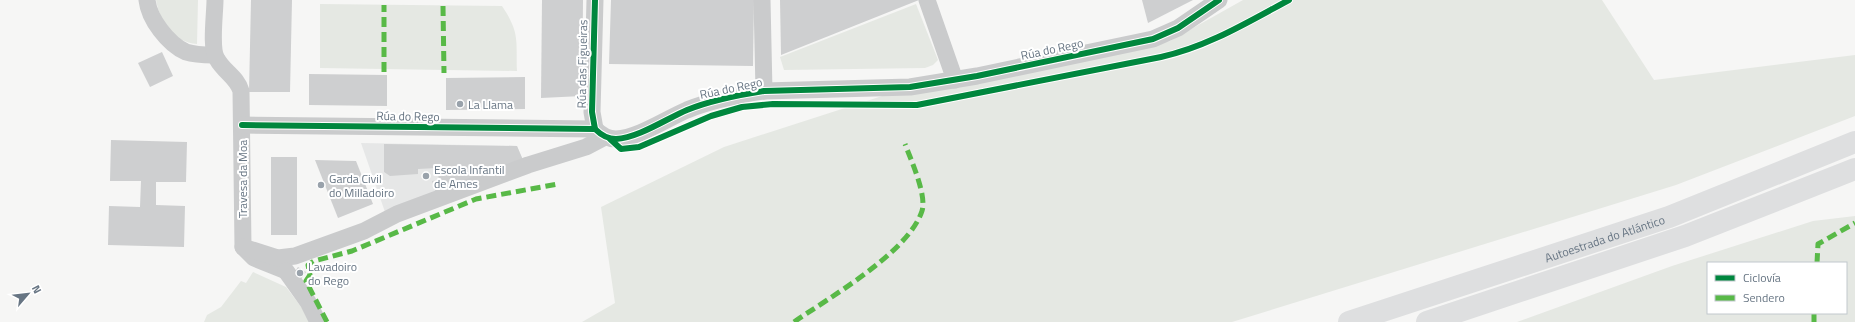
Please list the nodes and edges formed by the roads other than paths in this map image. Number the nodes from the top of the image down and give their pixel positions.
1 (147, 0) edge
2 (215, 0) edge
3 (595, 0) edge
4 (762, 0) edge
5 (927, 0) edge
6 (1219, 0) edge
7 (214, 55) junction
8 (955, 80) junction
9 (764, 91) junction
10 (242, 125) junction
11 (600, 133) junction
12 (1855, 142) edge
13 (1855, 169) edge
14 (243, 247) junction
15 (295, 256) junction
16 (286, 271) junction
17 (318, 322) edge
18 (1349, 322) edge
19 (1427, 322) edge

1 - 7 street
2 - 7 street
3 - 11 street, Rúa das Figueiras
4 - 9 street
5 - 8 street
6 - 8 street, Rúa do Rego
7 - 10 street, Travesa da Moa
8 - 9 street, Rúa do Rego
9 - 11 street, Rúa do Rego
10 - 11 street, Rúa do Rego
10 - 14 street, Travesa da Moa
11 - 15 street
12 - 18 highway, Autoestrada do Atlántico
13 - 19 highway, Autoestrada do Atlántico
14 - 15 street
14 - 16 street
15 - 16 street
16 - 17 street

